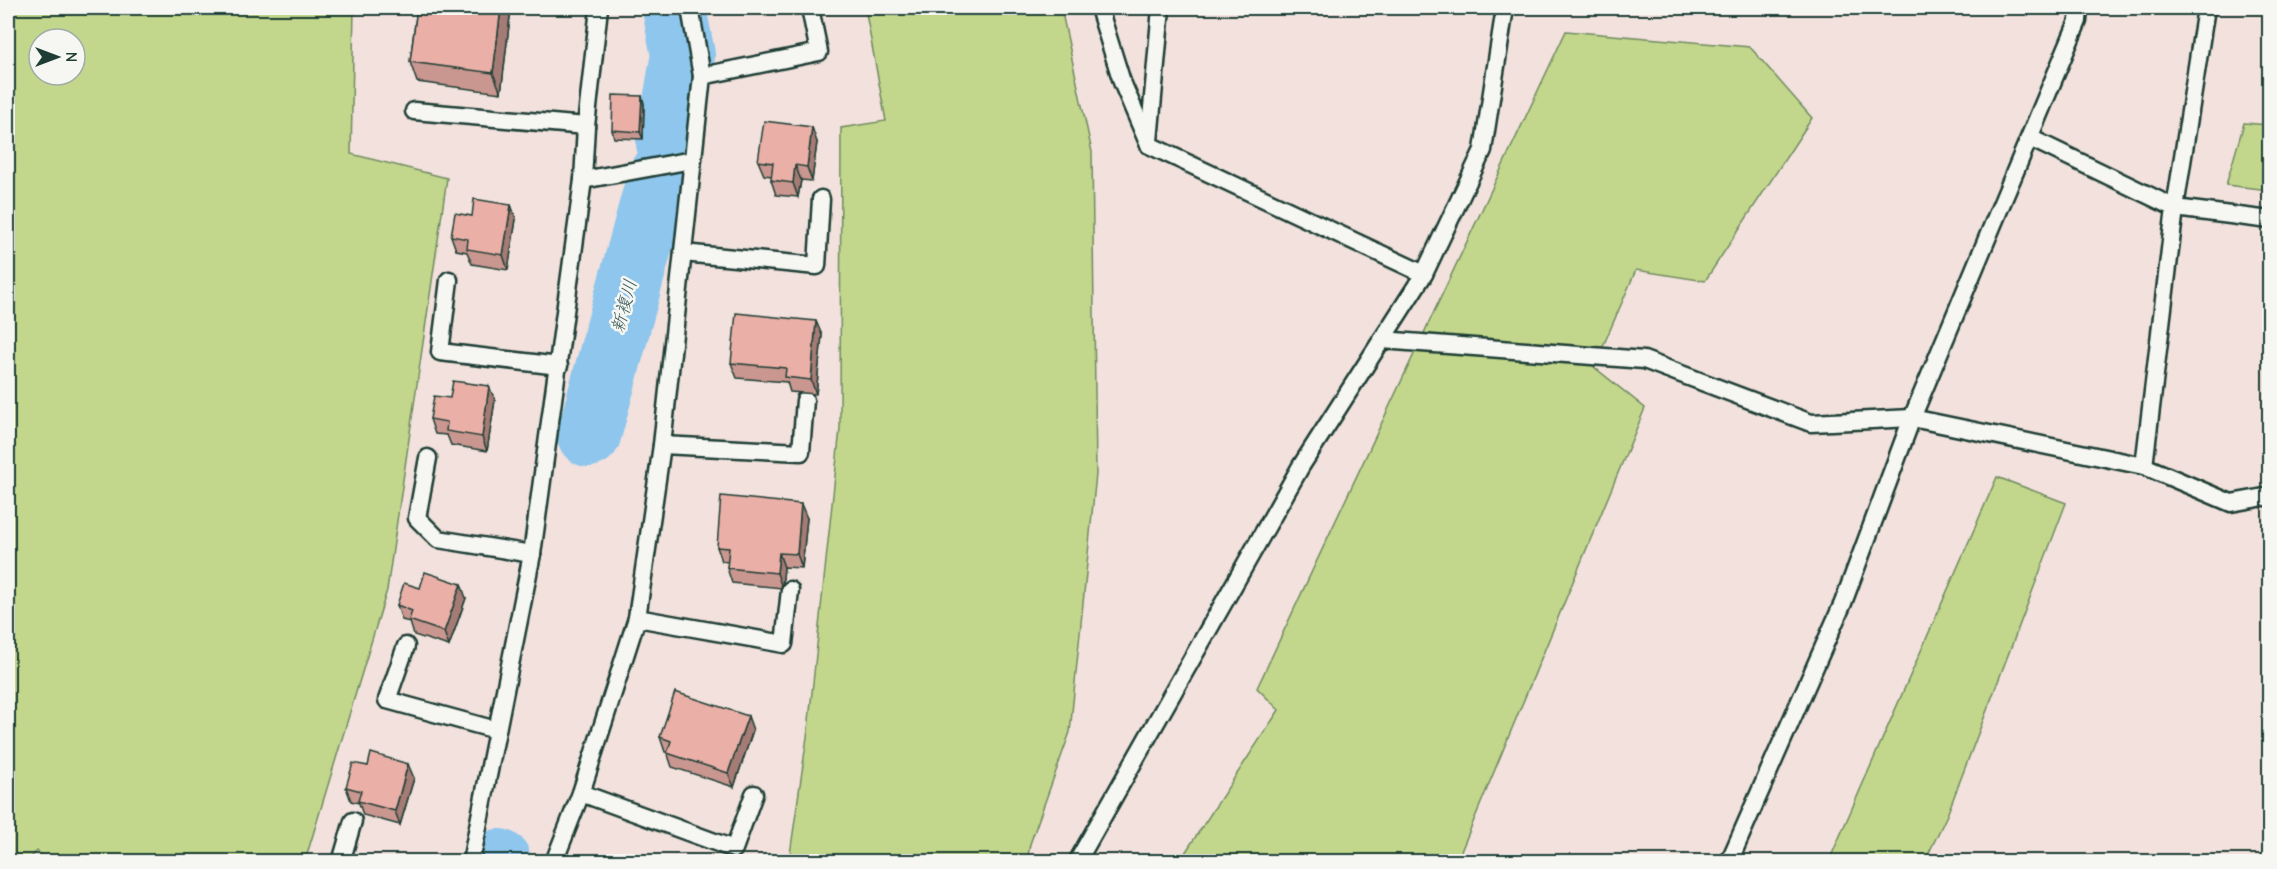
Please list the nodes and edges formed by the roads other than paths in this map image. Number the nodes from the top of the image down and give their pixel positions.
1 (599, 8) edge
2 (690, 8) edge
3 (810, 8) edge
4 (1099, 8) edge
5 (1161, 8) edge
6 (1505, 8) edge
7 (2079, 8) edge
8 (2206, 8) edge
9 (702, 76) junction
10 (414, 111) dead end
11 (586, 126) junction
12 (2031, 138) junction
13 (1149, 145) junction
14 (692, 160) junction
15 (583, 180) junction
16 (821, 200) dead end
17 (2175, 208) junction
18 (2270, 220) edge
19 (683, 253) junction
20 (1424, 274) junction
21 (449, 280) dead end
22 (1382, 340) junction
23 (559, 366) junction
24 (805, 400) dead end
25 (1912, 418) junction
26 (662, 445) junction
27 (428, 458) dead end
28 (2144, 466) junction
29 (2270, 496) edge
30 (532, 554) junction
31 (790, 590) dead end
32 (636, 618) junction
33 (406, 646) dead end
34 (496, 730) junction
35 (581, 793) junction
36 (754, 794) dead end
37 (353, 821) dead end
38 (341, 861) edge
39 (471, 861) edge
40 (554, 861) edge
41 (1077, 861) edge
42 (1729, 861) edge

1 - 11 lane
2 - 9 lane
3 - 9 lane
4 - 13 lane
5 - 13 lane
6 - 20 lane
7 - 12 lane
8 - 17 lane
9 - 14 lane
10 - 11 lane
11 - 15 lane
12 - 17 lane
12 - 25 lane
13 - 20 lane
14 - 15 lane
14 - 19 lane
15 - 23 lane
16 - 19 lane
17 - 18 lane
17 - 28 lane
19 - 26 lane
20 - 22 lane
21 - 23 lane
22 - 25 lane
22 - 41 lane
23 - 30 lane
24 - 26 lane
25 - 28 lane
25 - 42 lane
26 - 32 lane
27 - 30 lane
28 - 29 lane
30 - 34 lane
31 - 32 lane
32 - 35 lane
33 - 34 lane
34 - 39 lane
35 - 36 lane
35 - 40 lane
37 - 38 lane

